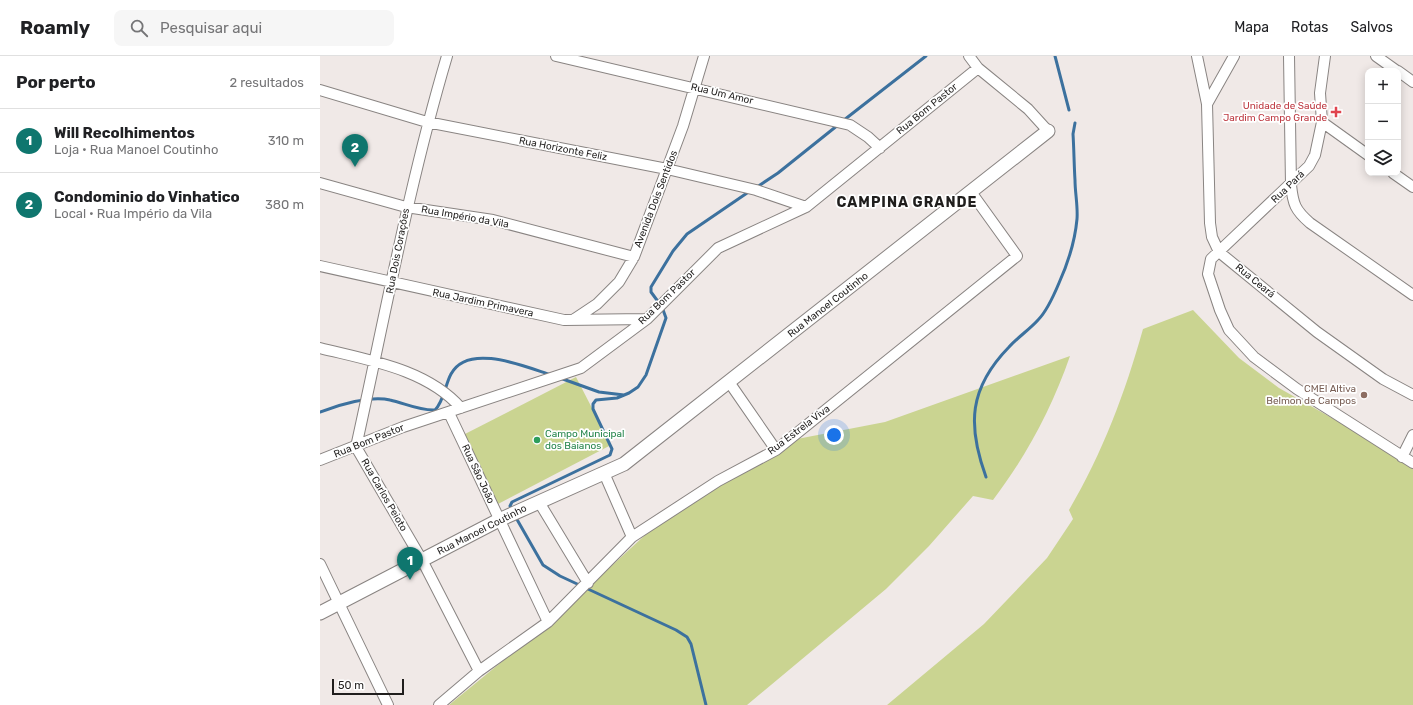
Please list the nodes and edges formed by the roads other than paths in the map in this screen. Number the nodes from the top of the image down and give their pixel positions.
1 (447, 56) edge
2 (556, 56) edge
3 (704, 56) edge
4 (969, 56) edge
5 (1197, 56) edge
6 (1234, 56) edge
7 (1289, 56) edge
8 (1325, 56) edge
9 (1376, 56) edge
10 (978, 68) junction
11 (1394, 68) edge
12 (1401, 73) edge
13 (1413, 82) edge
14 (694, 88) junction
15 (320, 90) edge
16 (1207, 104) junction
17 (427, 122) junction
18 (1322, 122) junction
19 (1048, 131) joint
20 (880, 148) junction
21 (1365, 153) edge
22 (667, 169) junction
23 (1397, 176) edge
24 (320, 183) edge
25 (1291, 185) junction
26 (1413, 187) edge
27 (971, 192) junction
28 (406, 207) junction
29 (806, 207) junction
30 (1219, 252) junction
31 (634, 257) junction
32 (320, 266) edge
33 (392, 283) junction
34 (1413, 295) edge
35 (648, 319) junction
36 (573, 320) junction
37 (320, 348) edge
38 (375, 362) junction
39 (729, 382) junction
40 (1413, 395) edge
41 (462, 408) junction
42 (449, 413) junction
43 (1413, 435) edge
44 (356, 447) junction
45 (776, 450) junction
46 (1402, 457) junction
47 (320, 460) edge
48 (1413, 464) edge
49 (604, 473) junction
50 (539, 502) junction
51 (499, 520) junction
52 (632, 537) junction
53 (422, 560) junction
54 (320, 564) edge
55 (588, 583) junction
56 (338, 603) junction
57 (320, 613) edge
58 (548, 622) junction
59 (479, 671) junction
60 (388, 705) edge
61 (439, 705) edge

1 - 17 street, Rua Dois Corações
2 - 14 street, Rua Um Amor
3 - 14 street, Avenida Dois Sentidos
4 - 10 street
5 - 16 street, Rua Ceará
6 - 16 street
7 - 25 street
8 - 18 street, Rua Pará
9 - 11 street
10 - 19 street
10 - 20 street, Rua Bom Pastor
12 - 13 street
14 - 20 street, Rua Um Amor
14 - 22 street, Avenida Dois Sentidos
15 - 17 street, Rua Horizonte Feliz
16 - 30 street, Rua Ceará
17 - 22 street, Rua Horizonte Feliz
17 - 28 street, Rua Dois Corações
18 - 21 street
18 - 25 street, Rua Pará
19 - 27 street, Rua Manoel Coutinho
20 - 29 street, Rua Bom Pastor
22 - 29 street, Rua Horizonte Feliz
22 - 31 street, Avenida Dois Sentidos
23 - 26 street
24 - 28 street, Rua Império da Vila
25 - 30 street, Rua Pará
25 - 34 street
27 - 39 street, Rua Manoel Coutinho
27 - 45 street, Rua Estrela Viva
28 - 31 street, Rua Império da Vila
28 - 33 street, Rua Dois Corações
29 - 35 street, Rua Bom Pastor
30 - 40 street, Rua Ceará
30 - 46 street, Rua Pará
31 - 36 street, Avenida Dois Sentidos
32 - 33 street, Rua Jardim Primavera
33 - 36 street, Rua Jardim Primavera
33 - 38 street, Rua Dois Corações
35 - 36 street, Rua Jardim Primavera
35 - 41 street, Rua Bom Pastor
37 - 38 street
38 - 41 street
38 - 44 street, Rua Dois Corações
39 - 45 street
39 - 49 street, Rua Manoel Coutinho
41 - 42 street, Rua Bom Pastor
42 - 44 street, Rua Bom Pastor
42 - 51 street, Rua São João
43 - 46 street
44 - 47 street, Rua Bom Pastor
44 - 53 street, Rua Carlos Peioto
45 - 52 street, Rua Estrela Viva
46 - 48 street, Rua Pará
49 - 50 street, Rua Manoel Coutinho
49 - 52 street
50 - 51 street, Rua Manoel Coutinho
50 - 55 street
51 - 53 street, Rua Manoel Coutinho
51 - 58 street, Rua São João
52 - 55 street, Rua Estrela Viva
53 - 56 street, Rua Manoel Coutinho
53 - 59 street, Rua Carlos Peioto
54 - 56 street
55 - 58 street, Rua Estrela Viva
56 - 57 street, Rua Manoel Coutinho
56 - 60 street
58 - 59 street, Rua Estrela Viva
59 - 61 street, Rua Estrela Viva

